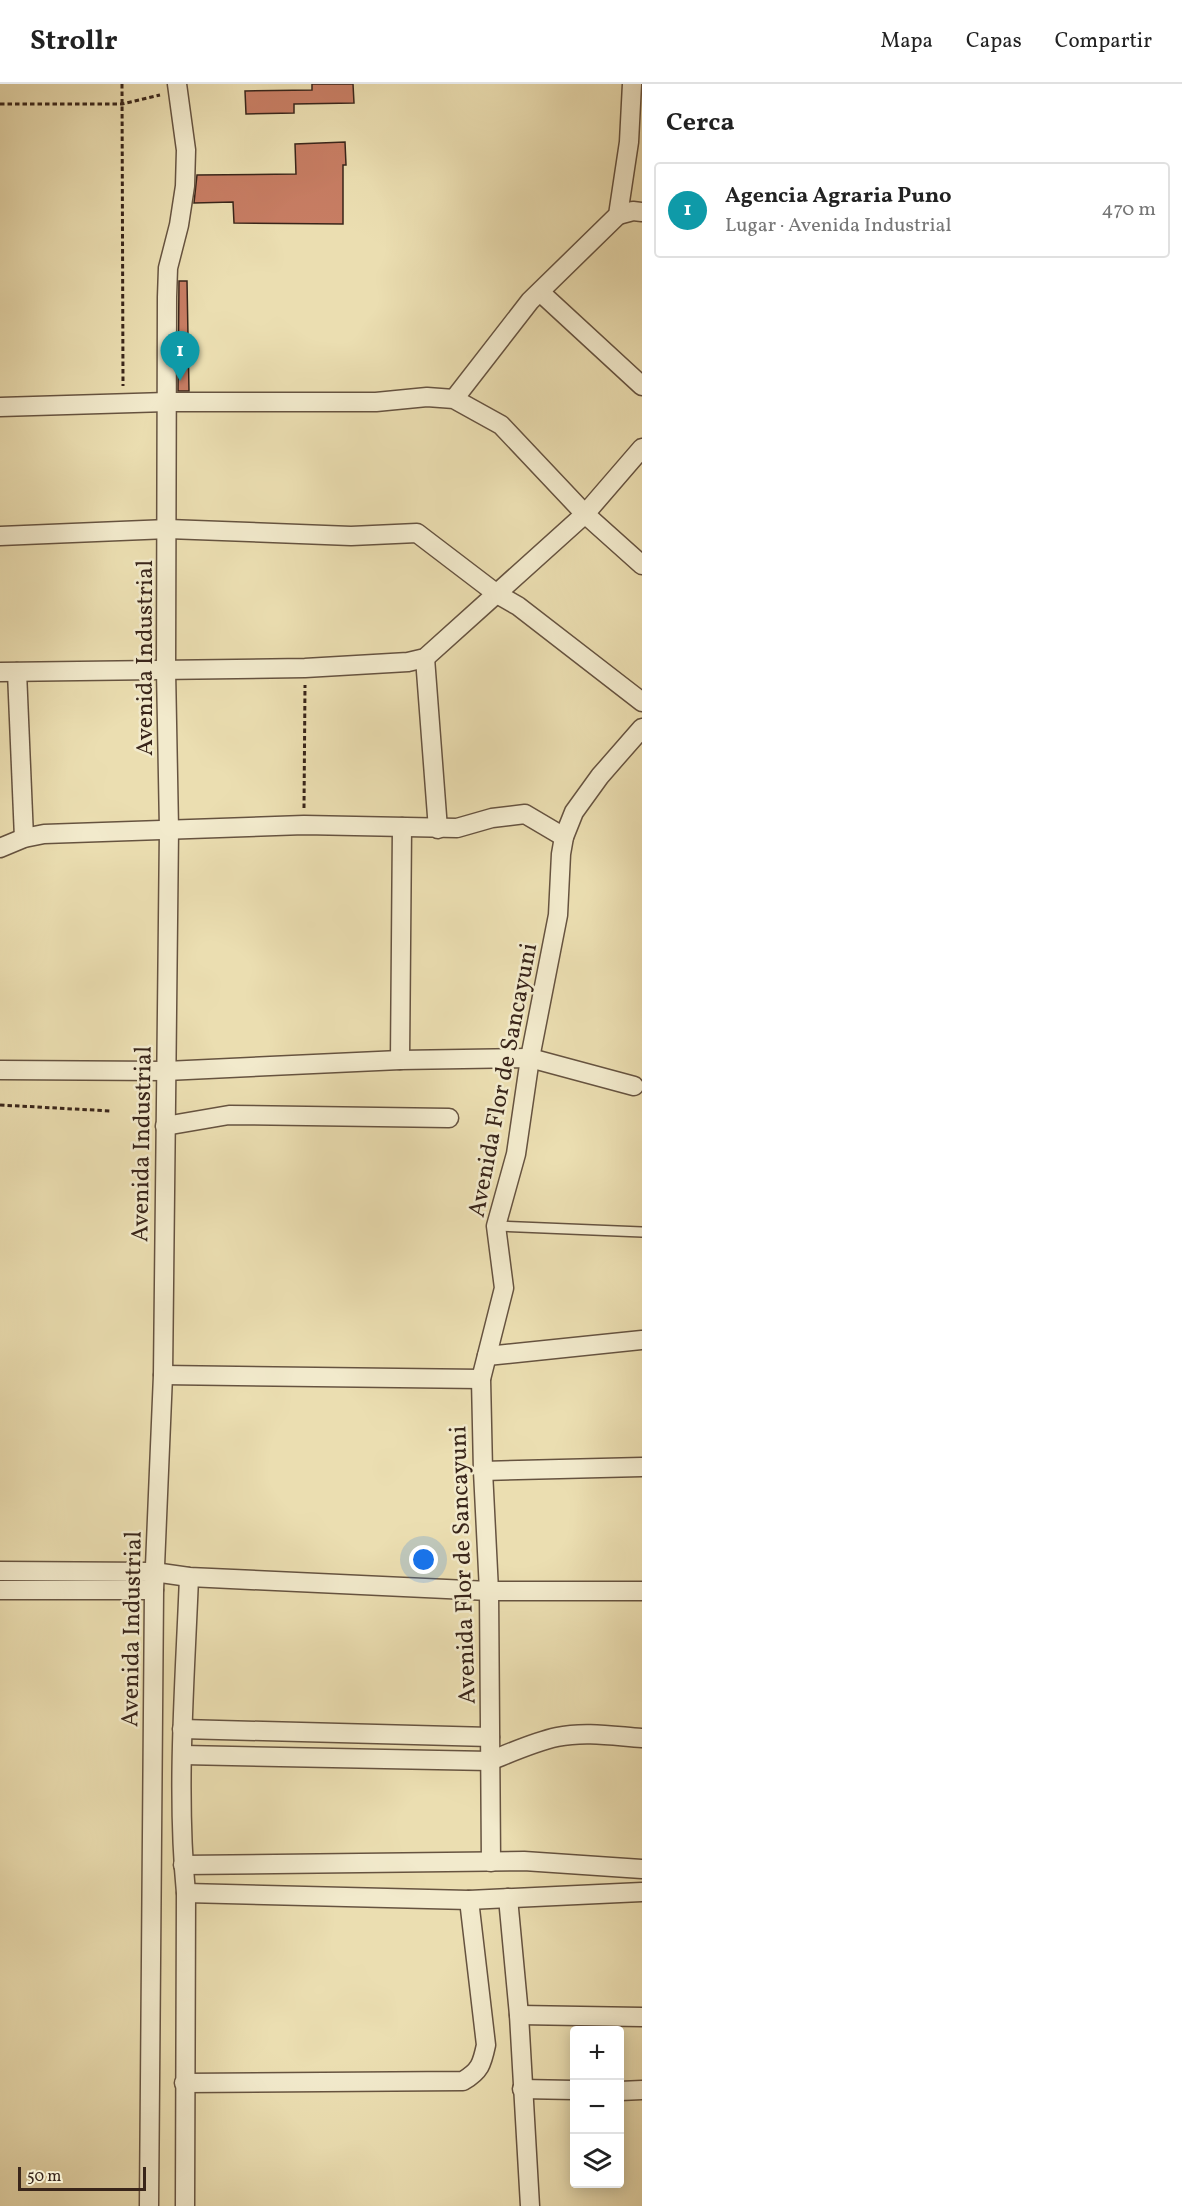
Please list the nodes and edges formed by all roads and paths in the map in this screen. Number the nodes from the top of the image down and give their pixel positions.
1 (122, 84) edge
2 (632, 84) edge
3 (177, 88) edge
4 (0, 104) edge
5 (122, 104) junction
6 (642, 212) edge
7 (618, 215) junction
8 (540, 292) junction
9 (642, 386) edge
10 (123, 397) dead end
11 (454, 399) junction
12 (167, 402) junction
13 (0, 407) edge
14 (642, 448) edge
15 (585, 514) junction
16 (168, 529) junction
17 (0, 536) edge
18 (642, 565) edge
19 (497, 594) junction
20 (425, 657) junction
21 (305, 668) junction
22 (166, 670) junction
23 (9, 672) edge
24 (642, 702) edge
25 (642, 728) edge
26 (304, 825) junction
27 (402, 827) junction
28 (169, 829) junction
29 (438, 829) junction
30 (564, 837) junction
31 (24, 838) junction
32 (0, 848) edge
33 (530, 1058) junction
34 (400, 1060) junction
35 (0, 1070) edge
36 (166, 1071) junction
37 (634, 1086) dead end
38 (0, 1105) edge
39 (111, 1111) dead end
40 (448, 1118) dead end
41 (165, 1126) junction
42 (496, 1226) junction
43 (642, 1232) edge
44 (642, 1340) edge
45 (487, 1356) junction
46 (163, 1375) junction
47 (481, 1379) junction
48 (642, 1467) edge
49 (483, 1472) junction
50 (0, 1571) edge
51 (189, 1577) junction
52 (154, 1581) junction
53 (0, 1590) edge
54 (489, 1591) junction
55 (642, 1591) edge
56 (183, 1729) junction
57 (490, 1737) junction
58 (642, 1738) edge
59 (183, 1755) junction
60 (490, 1761) junction
61 (491, 1862) junction
62 (183, 1865) junction
63 (642, 1869) edge
64 (642, 1892) edge
65 (186, 1893) junction
66 (508, 1898) junction
67 (469, 1900) junction
68 (519, 2014) junction
69 (642, 2018) edge
70 (184, 2083) junction
71 (522, 2089) junction
72 (570, 2090) edge
73 (642, 2090) edge
74 (624, 2091) edge
75 (149, 2206) edge
76 (185, 2206) edge
77 (530, 2206) edge

1 - 5 path
2 - 7 street
3 - 5 path
3 - 12 street, Avenida Industrial
4 - 5 path
5 - 10 path
6 - 7 street
7 - 8 street
8 - 9 street
8 - 11 street
11 - 12 street
11 - 15 street
12 - 13 street
12 - 16 street, Avenida Industrial
14 - 15 street
15 - 18 street
15 - 19 street
16 - 17 street
16 - 19 street
16 - 22 street, Avenida Industrial
19 - 20 street
19 - 24 street
20 - 21 street
20 - 29 street
21 - 22 street
21 - 26 path
22 - 23 street
22 - 28 street, Avenida Industrial
23 - 31 street
25 - 30 street, Avenida Flor de Sancayuni
26 - 27 street
26 - 28 street
27 - 29 street
27 - 34 street
28 - 31 street
28 - 36 street, Avenida Industrial
29 - 30 street
30 - 33 street, Avenida Flor de Sancayuni
31 - 32 street
33 - 34 street
33 - 37 street
33 - 42 street, Avenida Flor de Sancayuni
34 - 36 street
35 - 36 street
36 - 41 street, Avenida Industrial
38 - 39 path
40 - 41 street
41 - 46 street, Avenida Industrial
42 - 43 lane
42 - 45 street, Avenida Flor de Sancayuni
44 - 45 street
45 - 47 street, Avenida Flor de Sancayuni
46 - 47 street
46 - 52 street, Avenida Industrial
47 - 49 street, Avenida Flor de Sancayuni
48 - 49 street
49 - 54 street, Avenida Flor de Sancayuni
50 - 52 street
51 - 52 street
51 - 54 street
51 - 56 street
52 - 53 street
52 - 75 street, Avenida Industrial
54 - 55 street
54 - 57 street, Avenida Flor de Sancayuni
56 - 57 street
56 - 59 street
57 - 60 street, Avenida Flor de Sancayuni
58 - 60 street
59 - 60 street
59 - 62 street
60 - 61 street, Avenida Flor de Sancayuni
61 - 62 street
61 - 63 street
62 - 65 street
64 - 66 street
65 - 67 street
65 - 70 street
66 - 67 street
66 - 68 street
67 - 70 street
68 - 69 street
68 - 71 street
70 - 76 street
71 - 72 street
71 - 77 street
73 - 74 street

